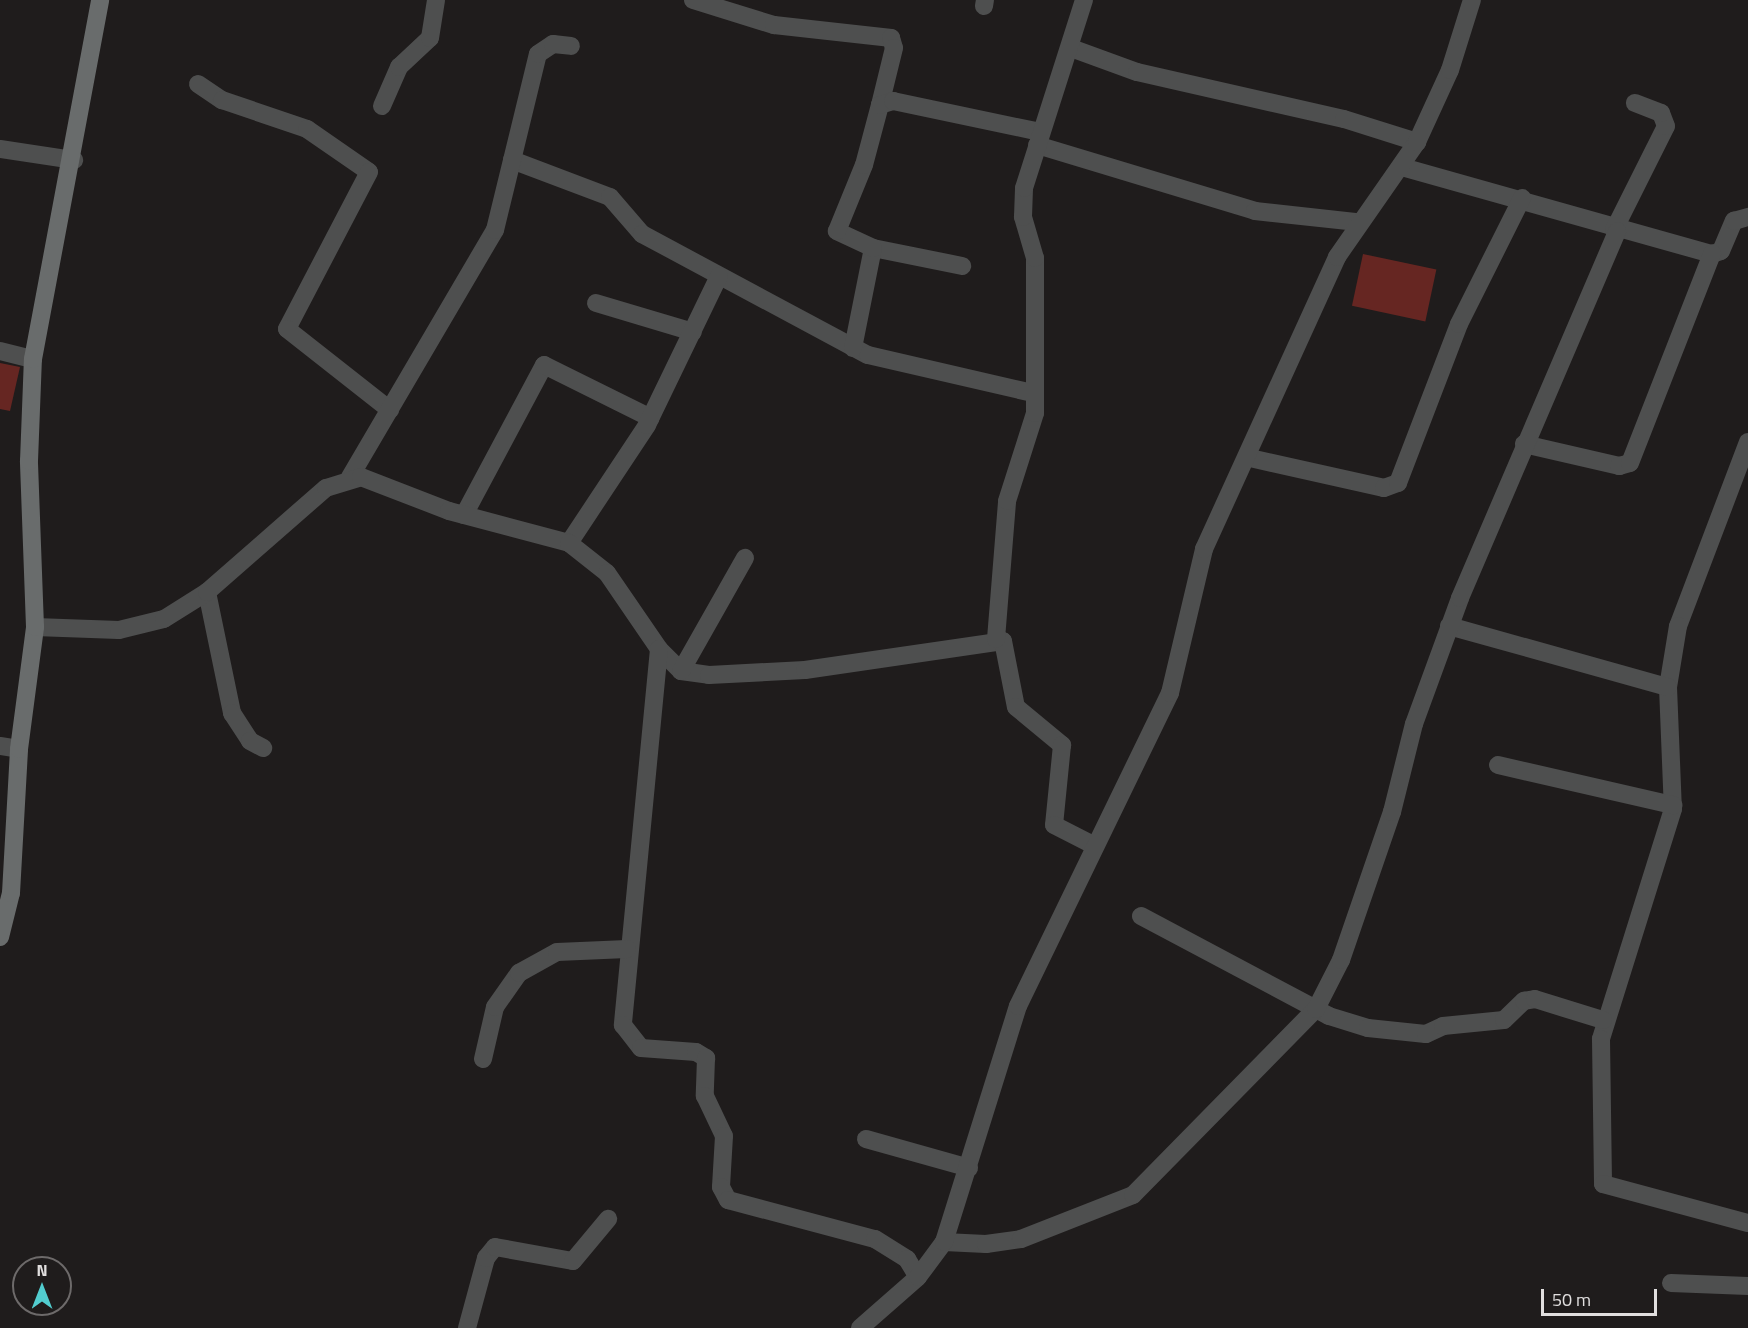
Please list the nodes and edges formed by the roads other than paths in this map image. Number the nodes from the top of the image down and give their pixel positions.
1 (100, 0) edge
2 (436, 0) edge
3 (693, 0) edge
4 (1084, 0) edge
5 (1472, 0) edge
6 (571, 46) dead end
7 (1071, 48) junction
8 (198, 84) dead end
9 (1635, 103) dead end
10 (880, 105) junction
11 (382, 106) dead end
12 (1039, 138) junction
13 (1417, 142) junction
14 (0, 149) edge
15 (74, 160) junction
16 (512, 160) junction
17 (1402, 167) junction
18 (1522, 198) junction
19 (1748, 217) edge
20 (1356, 222) junction
21 (1616, 230) junction
22 (873, 248) junction
23 (1712, 254) junction
24 (962, 266) dead end
25 (719, 276) junction
26 (596, 303) dead end
27 (693, 332) junction
28 (853, 348) junction
29 (0, 351) edge
30 (33, 359) junction
31 (1032, 393) junction
32 (390, 410) junction
33 (651, 418) junction
34 (1748, 441) edge
35 (1524, 444) junction
36 (1250, 458) junction
37 (350, 477) junction
38 (464, 515) junction
39 (569, 543) junction
40 (745, 558) dead end
41 (207, 592) junction
42 (1449, 626) junction
43 (35, 627) junction
44 (996, 639) junction
45 (659, 649) junction
46 (681, 671) junction
47 (1668, 687) junction
48 (0, 746) edge
49 (263, 748) dead end
50 (20, 749) junction
51 (1497, 765) dead end
52 (1673, 805) junction
53 (1093, 845) junction
54 (7, 854) edge
55 (1141, 916) dead end
56 (0, 937) edge
57 (627, 949) junction
58 (1316, 1009) junction
59 (1603, 1020) junction
60 (483, 1059) dead end
61 (866, 1139) dead end
62 (969, 1168) junction
63 (608, 1219) dead end
64 (1748, 1223) edge
65 (944, 1242) junction
66 (918, 1277) junction
67 (1671, 1283) dead end
68 (1748, 1286) edge
69 (466, 1328) edge
70 (860, 1328) edge

1 - 15 street
2 - 11 street
3 - 10 street
4 - 7 street
5 - 13 street
6 - 16 street
7 - 12 street
7 - 13 street
8 - 32 street
9 - 21 street
10 - 12 street
10 - 22 street
12 - 20 street
12 - 31 street
13 - 17 street
14 - 15 street
15 - 30 street
16 - 25 street
16 - 32 street
17 - 18 street
17 - 20 street
18 - 21 street
18 - 36 street
19 - 23 street
20 - 36 street
21 - 23 street
21 - 35 street
22 - 24 street
22 - 28 street
23 - 35 street
25 - 27 street
25 - 28 street
26 - 27 street
27 - 33 street
28 - 31 street
29 - 30 street
30 - 43 street
31 - 44 street
32 - 37 street
33 - 38 street
33 - 39 street
34 - 47 street
35 - 42 street
36 - 53 street
37 - 38 street
37 - 41 street
38 - 39 street
39 - 45 street
40 - 46 street
41 - 43 street
41 - 49 street
42 - 47 street
42 - 58 street
43 - 50 street
44 - 46 street
44 - 53 street
45 - 46 street
45 - 57 street
47 - 52 street
48 - 50 street
50 - 54 street
51 - 52 street
52 - 59 street
53 - 62 street
54 - 56 street
55 - 58 street
57 - 60 street
57 - 66 street
58 - 59 street
58 - 65 street
59 - 64 street
61 - 62 street
62 - 65 street
63 - 69 street
65 - 66 street
66 - 70 street
67 - 68 street

